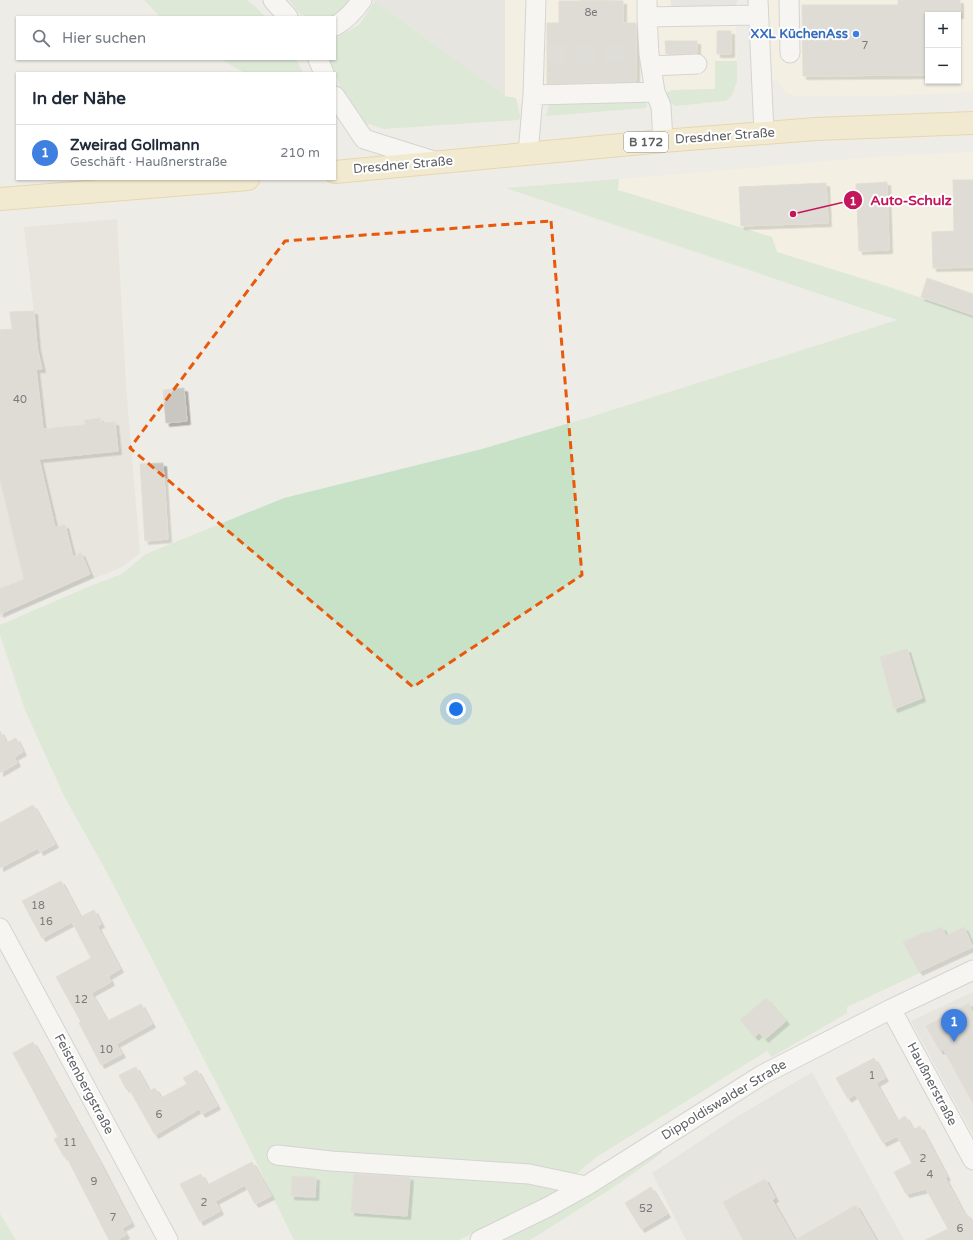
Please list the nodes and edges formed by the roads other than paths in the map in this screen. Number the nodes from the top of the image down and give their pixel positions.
1 (274, 0) edge
2 (362, 0) edge
3 (536, 0) edge
4 (789, 0) edge
5 (647, 8) edge
6 (758, 8) edge
7 (287, 16) edge
8 (336, 25) edge
9 (790, 53) dead end
10 (646, 58) junction
11 (318, 60) edge
12 (697, 64) dead end
13 (324, 72) edge
14 (655, 92) junction
15 (533, 95) junction
16 (336, 97) edge
17 (973, 122) edge
18 (764, 133) junction
19 (662, 141) junction
20 (528, 154) junction
21 (437, 162) junction
22 (336, 172) edge
23 (236, 180) edge
24 (0, 199) edge
25 (0, 928) edge
26 (973, 970) edge
27 (891, 1009) junction
28 (277, 1155) dead end
29 (973, 1160) edge
30 (586, 1186) junction
31 (168, 1240) edge
32 (480, 1240) edge

1 - 7 street
2 - 8 street
3 - 15 street
4 - 9 street
5 - 6 street
5 - 10 street
6 - 18 street
10 - 12 street
10 - 14 street
11 - 13 street
14 - 15 street
14 - 19 street
15 - 20 street
16 - 21 street
17 - 18 main road, Dresdner Straße / B 172
18 - 19 main road, Dresdner Straße / B 172
19 - 20 main road, Dresdner Straße / B 172
20 - 21 main road, Dresdner Straße / B 172
21 - 22 main road, Dresdner Straße / B 172
23 - 24 main road
25 - 31 street, Feistenbergstraße
26 - 27 street, Dippoldiswalder Straße
27 - 29 street, Haußnerstraße
27 - 30 street, Dippoldiswalder Straße
28 - 30 street
30 - 32 street, Dippoldiswalder Straße

